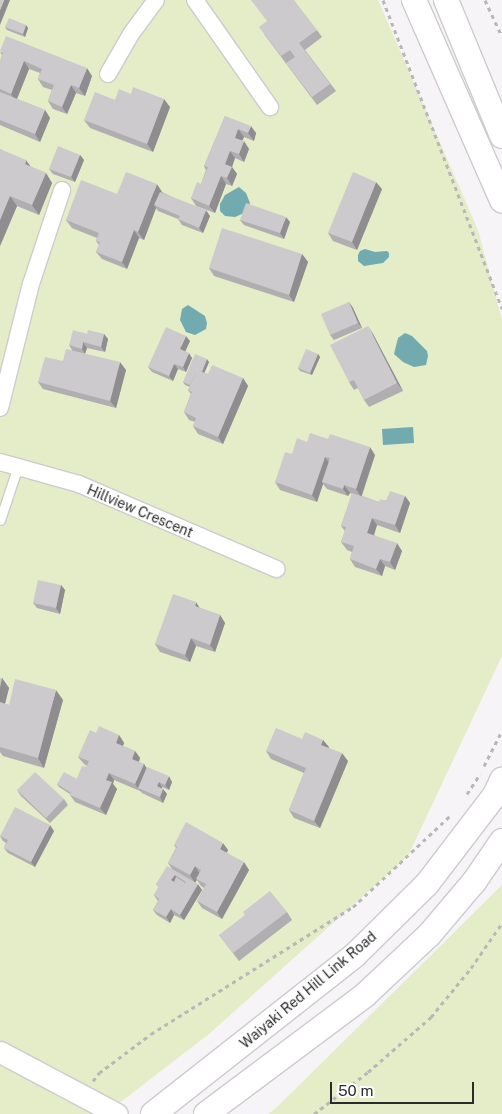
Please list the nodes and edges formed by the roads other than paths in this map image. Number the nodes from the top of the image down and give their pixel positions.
1 (156, 0) edge
2 (195, 0) edge
3 (414, 0) edge
4 (446, 0) edge
5 (108, 74) dead end
6 (270, 108) dead end
7 (502, 136) edge
8 (62, 190) dead end
9 (502, 200) edge
10 (0, 408) edge
11 (0, 462) edge
12 (18, 466) junction
13 (0, 520) edge
14 (276, 570) dead end
15 (502, 780) edge
16 (502, 841) edge
17 (0, 1052) edge
18 (117, 1114) edge
19 (154, 1114) edge
20 (206, 1114) edge

1 - 5 street
2 - 6 street
3 - 9 main road
4 - 7 main road
8 - 10 street
11 - 12 street, Hillview Crescent
12 - 13 lane
12 - 14 street, Hillview Crescent
15 - 19 main road, Waiyaki Red Hill Link Road
16 - 20 main road
17 - 18 street

